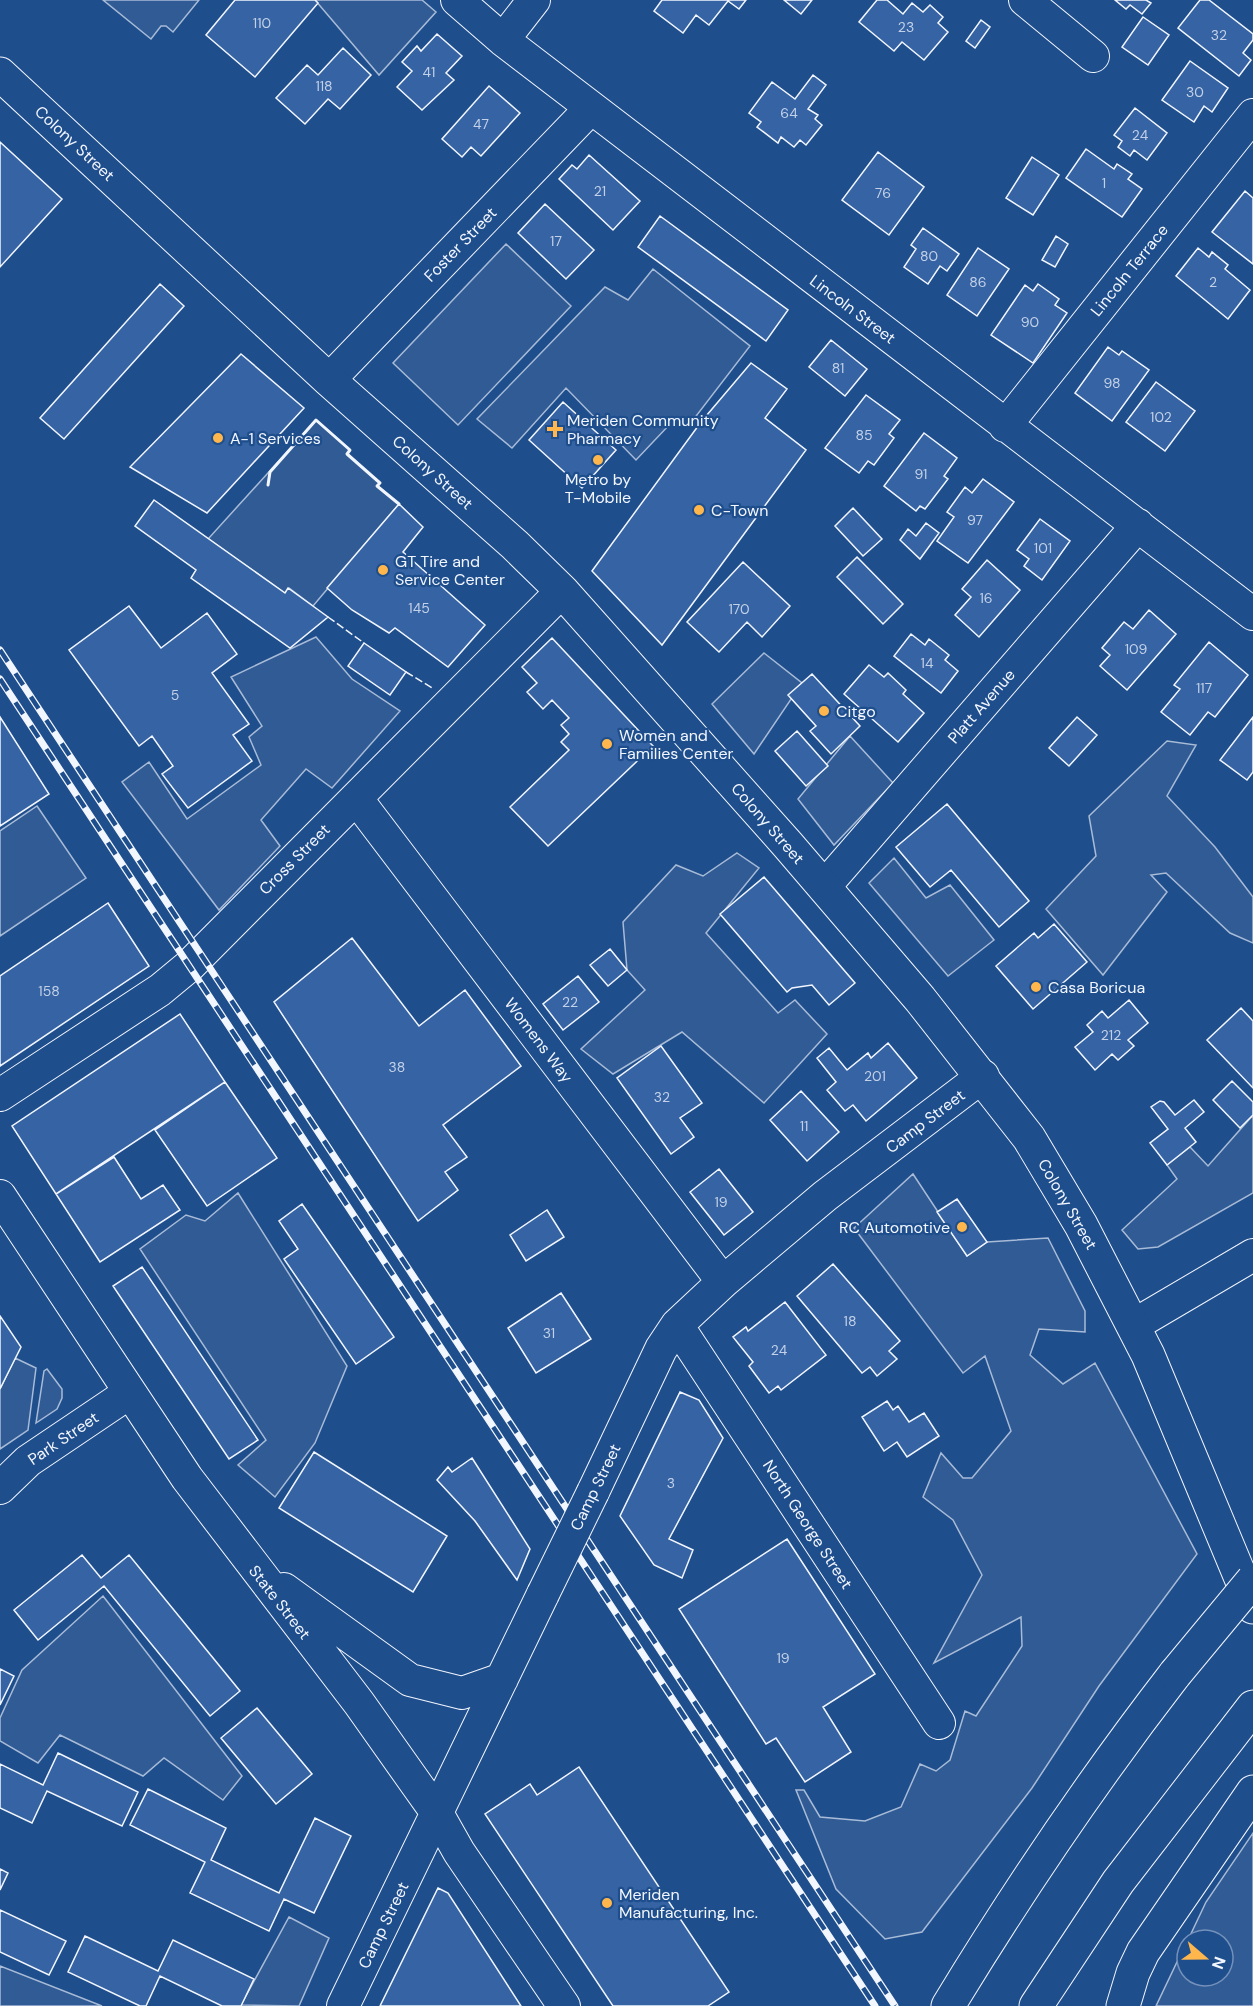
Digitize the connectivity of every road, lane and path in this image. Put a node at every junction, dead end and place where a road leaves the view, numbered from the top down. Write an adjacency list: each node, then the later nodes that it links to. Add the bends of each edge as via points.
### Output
1 (457, 0): 4 (street, Lincoln Street)
2 (534, 0): 4 (street)
3 (1025, 0): 5 (street)
4 (503, 40): 7 (street, Lincoln Street)
5 (1093, 56)
6 (0, 74): 9 (main road, Colony Street)
7 (591, 108): 9 (street, Foster Street); 10 (street, Lincoln Street)
8 (1253, 115): 10 (street, Lincoln Terrace)
9 (329, 381): 12 (main road, Colony Street)
10 (1005, 426): 11 (street, Lincoln Street)
11 (1138, 525): 13 (street, Lincoln Street); 15 (street, Platt Avenue)
12 (562, 591): 14 (street, Cross Street); 15 (main road, Colony Street)
13 (1253, 614)
14 (356, 798): 17 (street, Cross Street, via 189,966 160,990); 20 (street, Womens Way)
15 (824, 887): 16 (main road, Colony Street)
16 (983, 1076): 20 (street, Camp Street, via 825,1196); 22 (main road, Colony Street, via 1045,1164)
17 (0, 1095)
18 (0, 1196): 23 (street, State Street)
19 (1253, 1255): 22 (street)
20 (723, 1282): 21 (street, Camp Street)
21 (677, 1325): 28 (street, Camp Street, bridge, via 661,1349); 30 (street, North George Street)
22 (1134, 1325): 27 (main road, Colony Street)
23 (129, 1393): 24 (street, Park Street, via 28,1461); 25 (street, State Street)
24 (0, 1488)
25 (252, 1566): 28 (street, via 410,1680 462,1693); 32 (street, State Street, via 359,1703)
26 (1253, 1580): 35 (main road, bridge, via 1175,1674 1082,1799)
27 (1253, 1607)
28 (502, 1679): 32 (street, Camp Street)
29 (1253, 1707): 36 (main road, via 1118,1882)
30 (939, 1723)
31 (1245, 1804): 37 (main road, via 1143,1952)
32 (437, 1813): 33 (street, Camp Street); 34 (street, State Street, via 459,1852)
33 (343, 2006)
34 (564, 2006)
35 (948, 2006)
36 (1036, 2006)
37 (1123, 2006)

